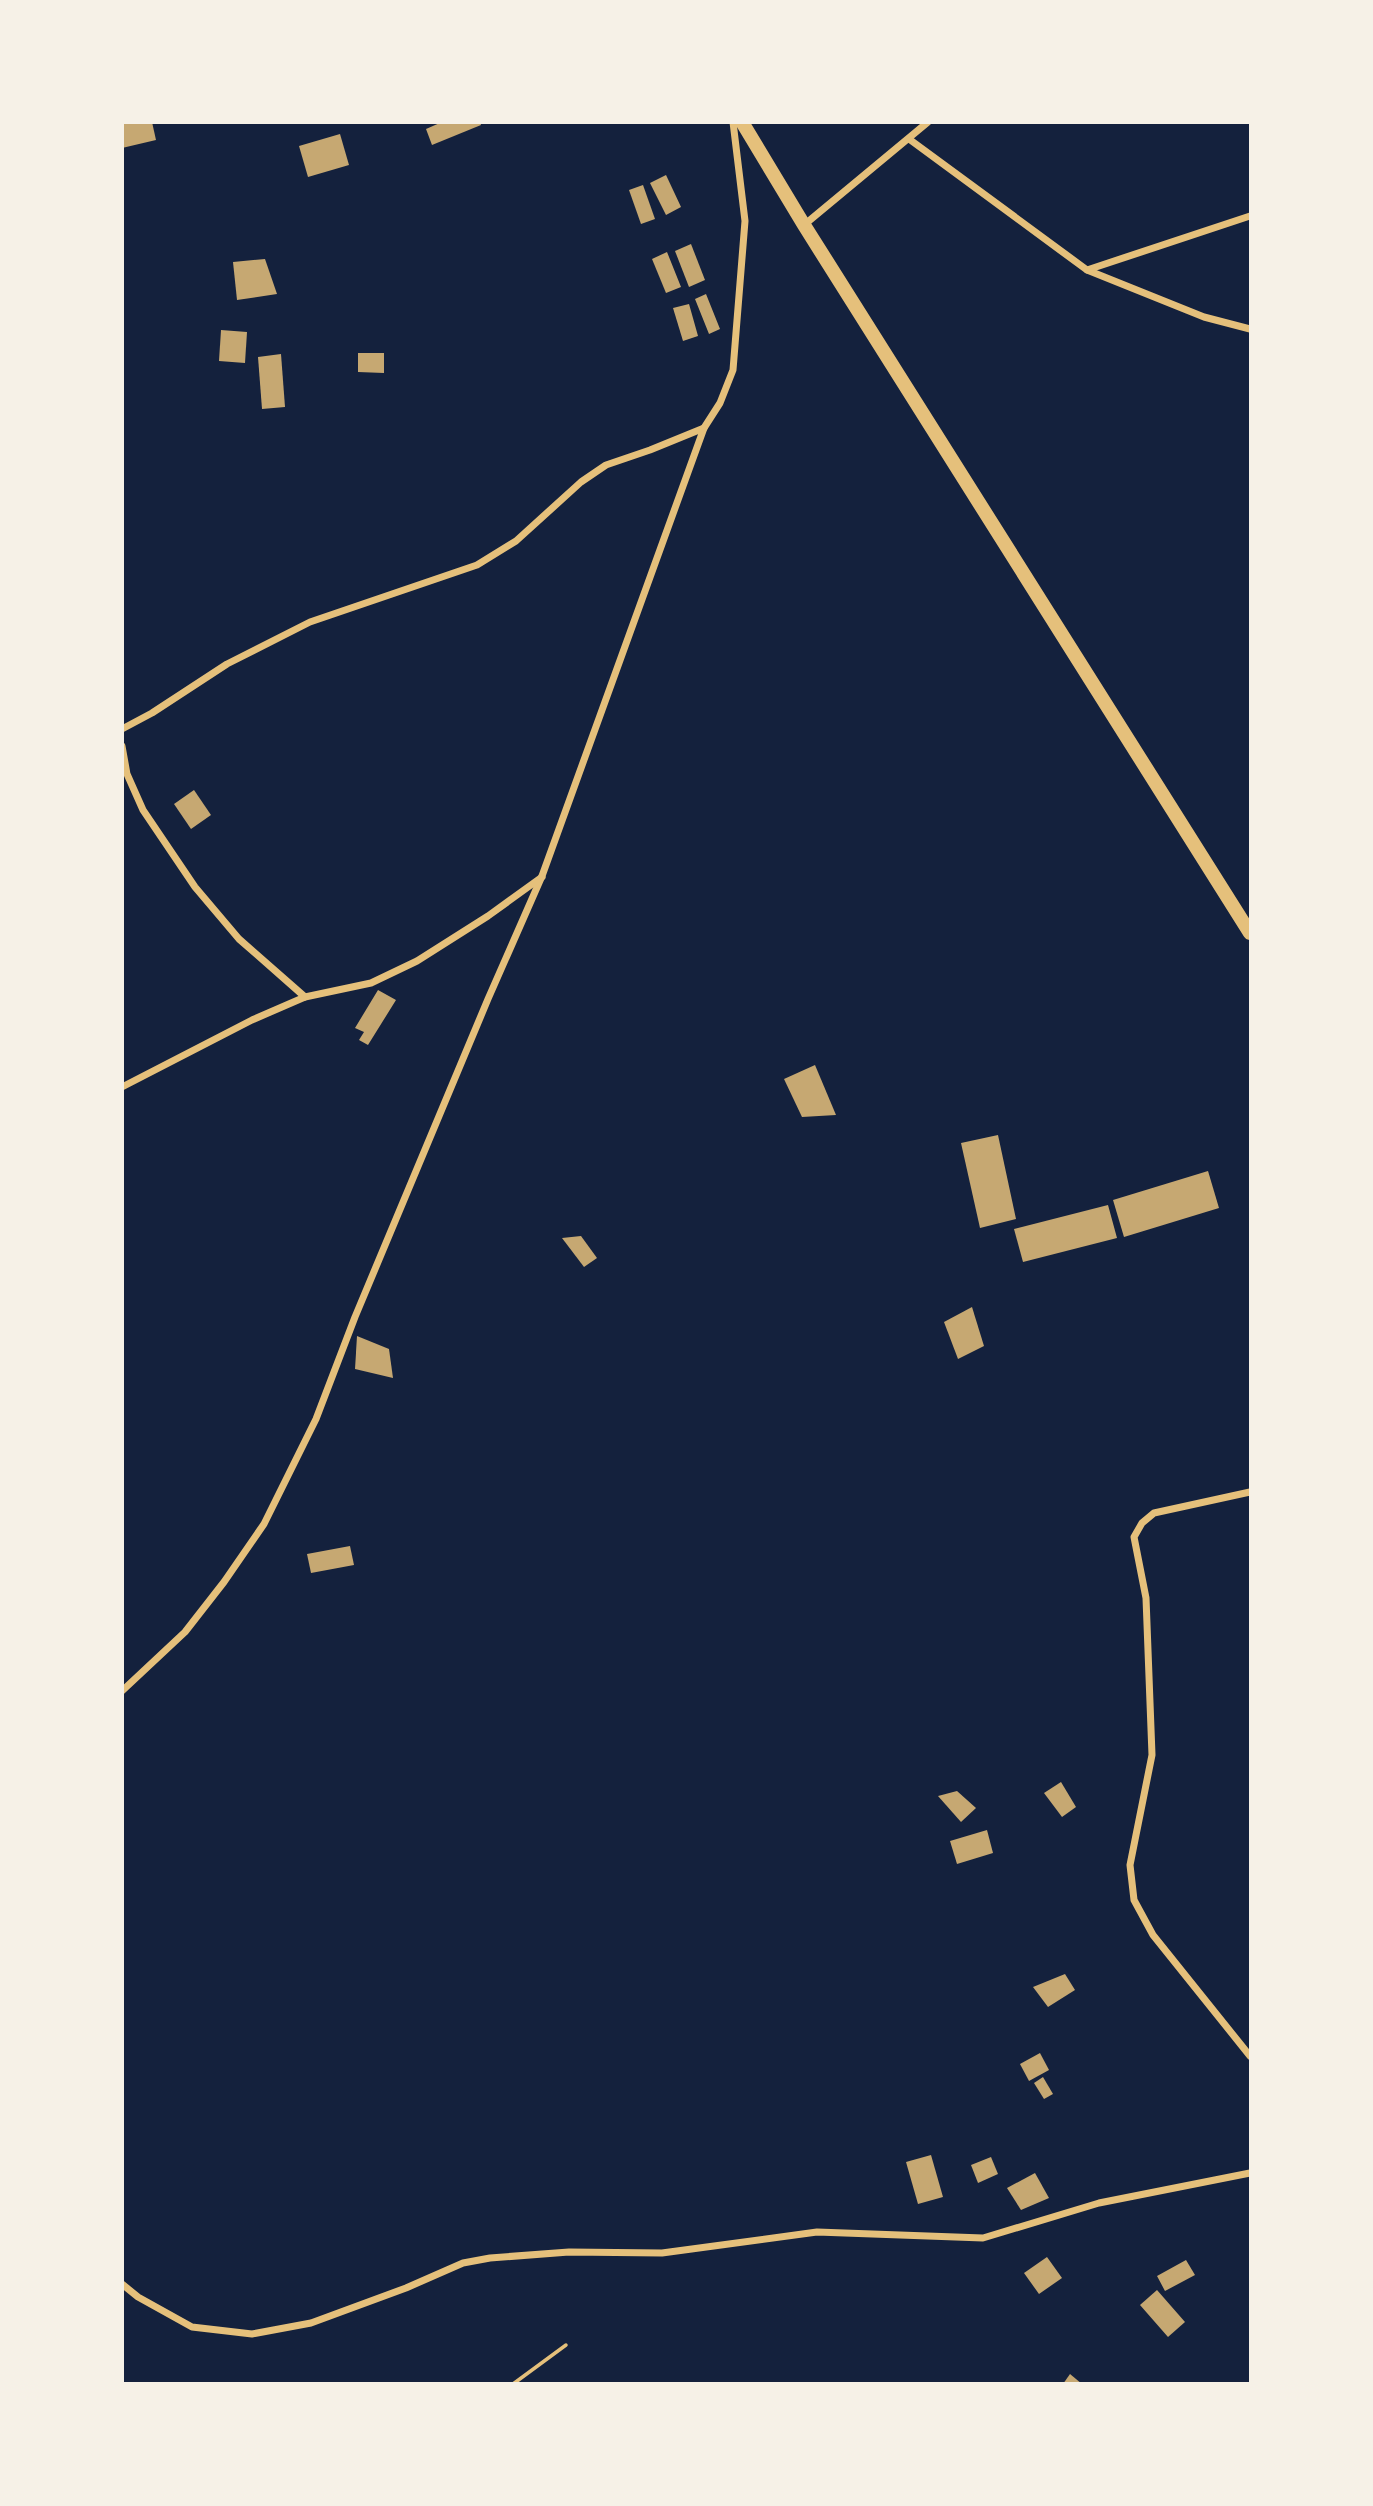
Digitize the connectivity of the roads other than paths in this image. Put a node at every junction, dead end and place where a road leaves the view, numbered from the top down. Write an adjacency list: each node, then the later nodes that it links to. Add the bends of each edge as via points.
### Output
1 (733, 122): 9 (street, via 745,221 733,370)
2 (742, 122): 6 (highway)
3 (928, 122): 4 (street)
4 (909, 139): 6 (street); 7 (street)
5 (1251, 216): 7 (street)
6 (804, 225): 13 (highway)
7 (1087, 270): 8 (street, via 1204,317)
8 (1251, 328)
9 (704, 428): 10 (street, via 606,465 580,482 516,541 477,565 310,622 227,664); 12 (street)
10 (122, 729)
11 (122, 746): 14 (street, via 127,774 143,810 195,887 239,939)
12 (542, 876): 14 (street, via 417,961 371,983); 17 (street, via 316,1419 264,1524 185,1632)
13 (1251, 933)
14 (305, 997): 15 (street)
15 (122, 1087)
16 (1251, 1493): 18 (street, via 1154,1513 1134,1537 1146,1598 1152,1755 1130,1865 1133,1900 1153,1935)
17 (122, 1690)
18 (1251, 2056)
19 (1251, 2173): 20 (street, via 1099,2203 982,2238 817,2232 662,2253 569,2252 490,2258 463,2263 310,2323 252,2334 192,2327)
20 (122, 2284)

